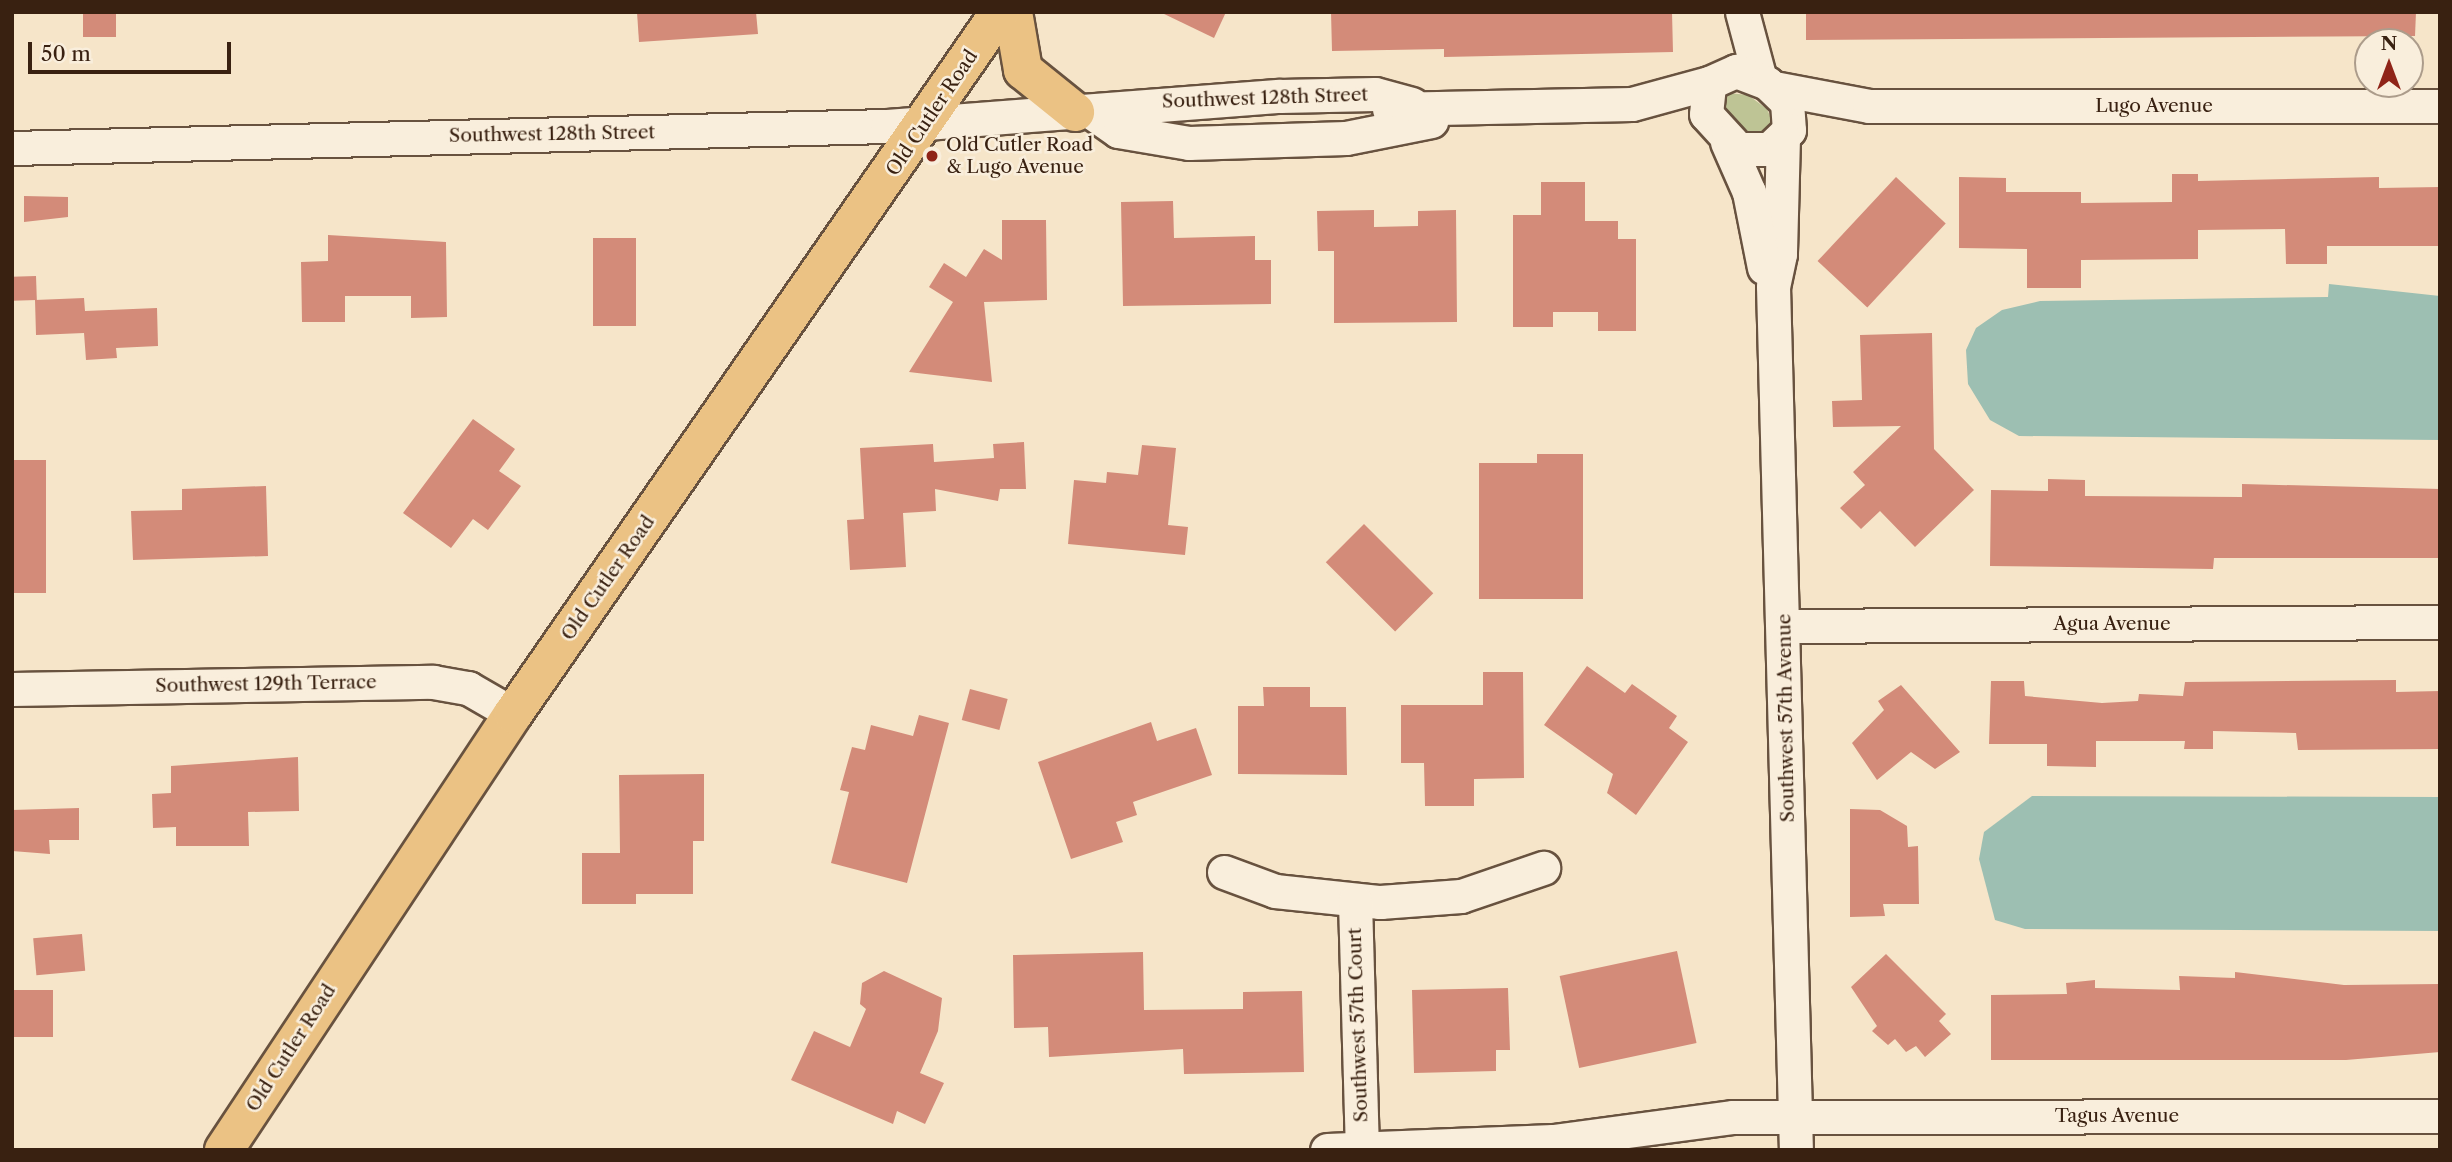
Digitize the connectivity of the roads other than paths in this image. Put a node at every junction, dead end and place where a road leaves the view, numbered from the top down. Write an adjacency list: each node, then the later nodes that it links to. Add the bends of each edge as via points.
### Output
1 (1000, 12): 12 (main road, Old Cutler Road)
2 (1013, 12): 11 (main road, via 1023,70)
3 (1736, 12): 5 (street)
4 (1742, 12): 6 (street)
5 (1714, 79): 6 (street, via 1736,71); 8 (street, Southwest 128th Street); 14 (street, via 1704,105)
6 (1767, 83): 9 (street); 13 (street, via 1790,111)
7 (1456, 104): 8 (street, Southwest 128th Street); 11 (street, Southwest 128th Street, via 1412,104 1375,94 1294,95 1155,101); 11 (street, Southwest 128th Street, via 1429,122 1360,136 1189,143 1118,131)
8 (1632, 104): 14 (street, Southwest 128th Street)
9 (1869, 106): 10 (street, Lugo Avenue); 13 (street)
10 (2440, 106)
11 (1095, 112): 12 (street, Southwest 128th Street)
12 (928, 122): 15 (street, Southwest 128th Street); 20 (main road, Old Cutler Road)
13 (1786, 134): 14 (street, via 1758,152); 16 (street, Southwest 57th Avenue, via 1780,254)
14 (1721, 136): 16 (street, Southwest 57th Avenue, via 1749,192 1759,257)
15 (12, 148)
16 (1773, 286): 18 (street, Southwest 57th Avenue)
17 (2440, 622): 18 (street, Agua Avenue)
18 (1784, 626): 25 (street, Southwest 57th Avenue)
19 (12, 689): 20 (street, Southwest 129th Terrace, via 433,682 468,688)
20 (513, 713): 27 (main road, Old Cutler Road)
21 (1543, 867): 23 (street, via 1461,896)
22 (1224, 872): 23 (street, via 1275,891)
23 (1355, 901): 26 (street, Southwest 57th Court)
24 (2440, 1115): 25 (street, Tagus Avenue)
25 (1795, 1117): 26 (street, Tagus Avenue, via 1670,1122 1553,1141); 29 (street, Southwest 57th Avenue)
26 (1362, 1149): 28 (street, Tagus Avenue)
27 (224, 1150)
28 (1327, 1150)
29 (1796, 1150)

